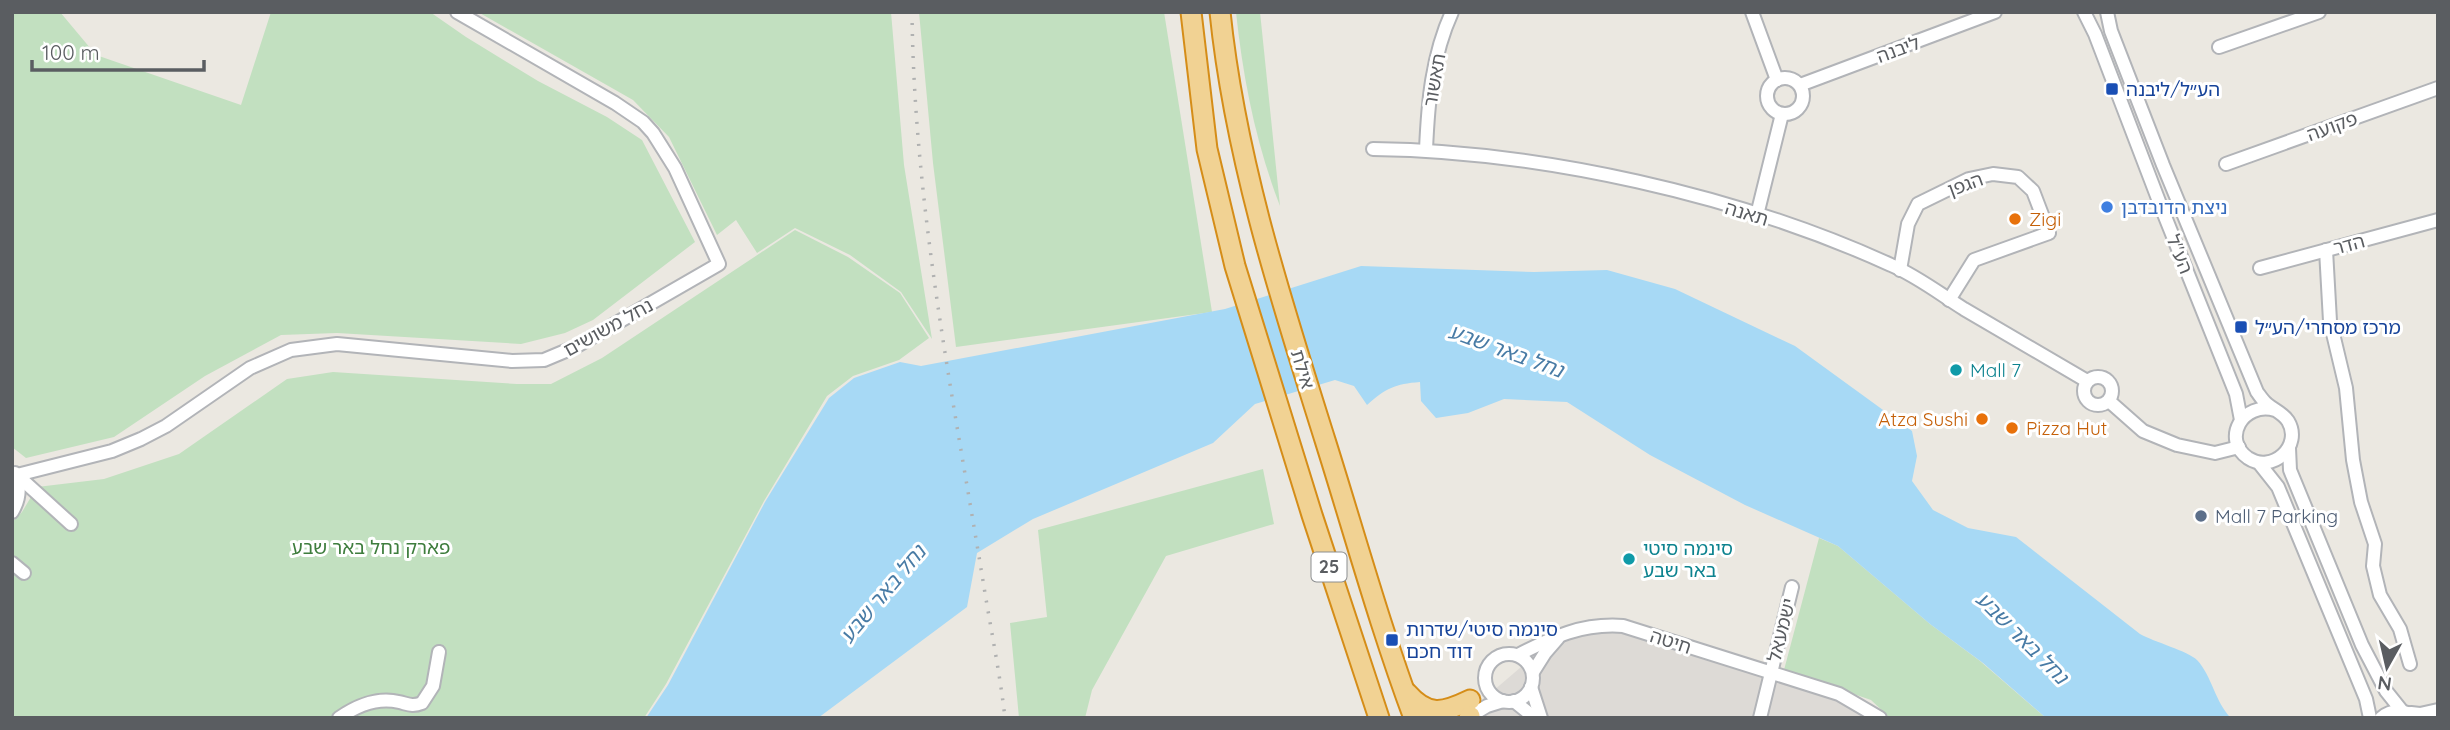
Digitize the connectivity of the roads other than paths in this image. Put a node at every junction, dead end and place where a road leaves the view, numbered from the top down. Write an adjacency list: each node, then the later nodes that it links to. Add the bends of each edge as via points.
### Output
1 (457, 12): 31 (street, נחל משושים, via 643,122 675,168 719,264 575,347 544,360 512,361 362,345 291,350 250,368 141,439 112,451)
2 (1191, 12): 51 (highway, אילת / 25, via 1207,149 1235,266)
3 (1220, 12): 45 (highway, אילת / 25, via 1236,113 1270,257)
4 (1452, 12): 16 (street, תאשור, via 1434,67)
5 (1752, 12): 11 (street)
6 (1996, 12): 12 (street, ליבנה)
7 (2084, 12): 27 (street, הע"ל, via 2236,394)
8 (2107, 12): 26 (street, הע"ל, via 2163,165 2257,392)
9 (2319, 12): 10 (street)
10 (2219, 47)
11 (1777, 80): 12 (street, via 1790,79); 14 (street, via 1768,88 1767,99 1772,109)
12 (1800, 85): 14 (street, via 1801,104 1794,112)
13 (2438, 88): 17 (street, פקועה)
14 (1783, 114): 18 (street)
15 (1373, 149): 16 (street, תאנה)
16 (1426, 150): 18 (street, תאנה, via 1592,173)
17 (2227, 164)
18 (1757, 215): 22 (street, תאנה)
19 (2438, 220): 20 (street, הדר)
20 (2326, 250): 21 (street, הדר); 40 (street, via 2330,321 2346,388 2361,502 2375,544 2373,566 2380,595 2400,629)
21 (2260, 268)
22 (1900, 270): 23 (street, תאנה); 23 (street, הגפן, via 1908,224 1918,204 1969,179 1993,174 2018,177 2033,191 2049,233 1974,260)
23 (1950, 300): 24 (street, תאנה)
24 (2087, 381): 25 (street, via 2095,377 2107,380 2112,388); 25 (street, via 2086,400 2097,406)
25 (2109, 401): 28 (street, via 2143,431 2176,445 2215,453)
26 (2275, 410): 27 (street, via 2253,410); 29 (street, via 2292,430)
27 (2241, 420): 28 (street)
28 (2239, 447): 30 (street)
29 (2290, 448): 30 (street, via 2277,460); 49 (street, via 2290,470 2362,645 2386,691)
30 (2259, 463): 58 (street, via 2278,487)
31 (14, 471): 32 (street, via 19,499); 33 (street)
32 (12, 512)
33 (71, 524)
34 (12, 563): 35 (street)
35 (24, 573)
36 (1792, 587): 42 (street, ישמעאל)
37 (1570, 630): 39 (street, חיטה); 41 (street, via 1553,642); 42 (street, חיטה, via 1623,626)
38 (439, 652): 50 (street, via 433,686 422,703 378,701)
39 (1517, 655): 41 (street); 43 (street, חיטה, via 1493,659)
40 (2410, 664)
41 (1533, 672): 44 (street)
42 (1771, 673): 56 (street, ישמעאל); 57 (street, ישמעאל, via 1839,694)
43 (1485, 681): 46 (street, via 1493,696); 48 (street, חיטה)
44 (1531, 687): 46 (street, חיטה, via 1525,696); 55 (street)
45 (1404, 689): 48 (highway, via 1427,710); 52 (highway, אילת / 25)
46 (1508, 701): 48 (street, חיטה); 54 (street)
47 (2438, 710): 49 (street)
48 (1469, 713): 53 (street, חיטה)
49 (2410, 714): 59 (street, via 2393,711)
50 (339, 718)
51 (1379, 718)
52 (1414, 718)
53 (1446, 718)
54 (1535, 718)
55 (1541, 718)
56 (1760, 718)
57 (1880, 718)
58 (2370, 718)
59 (2381, 718)

